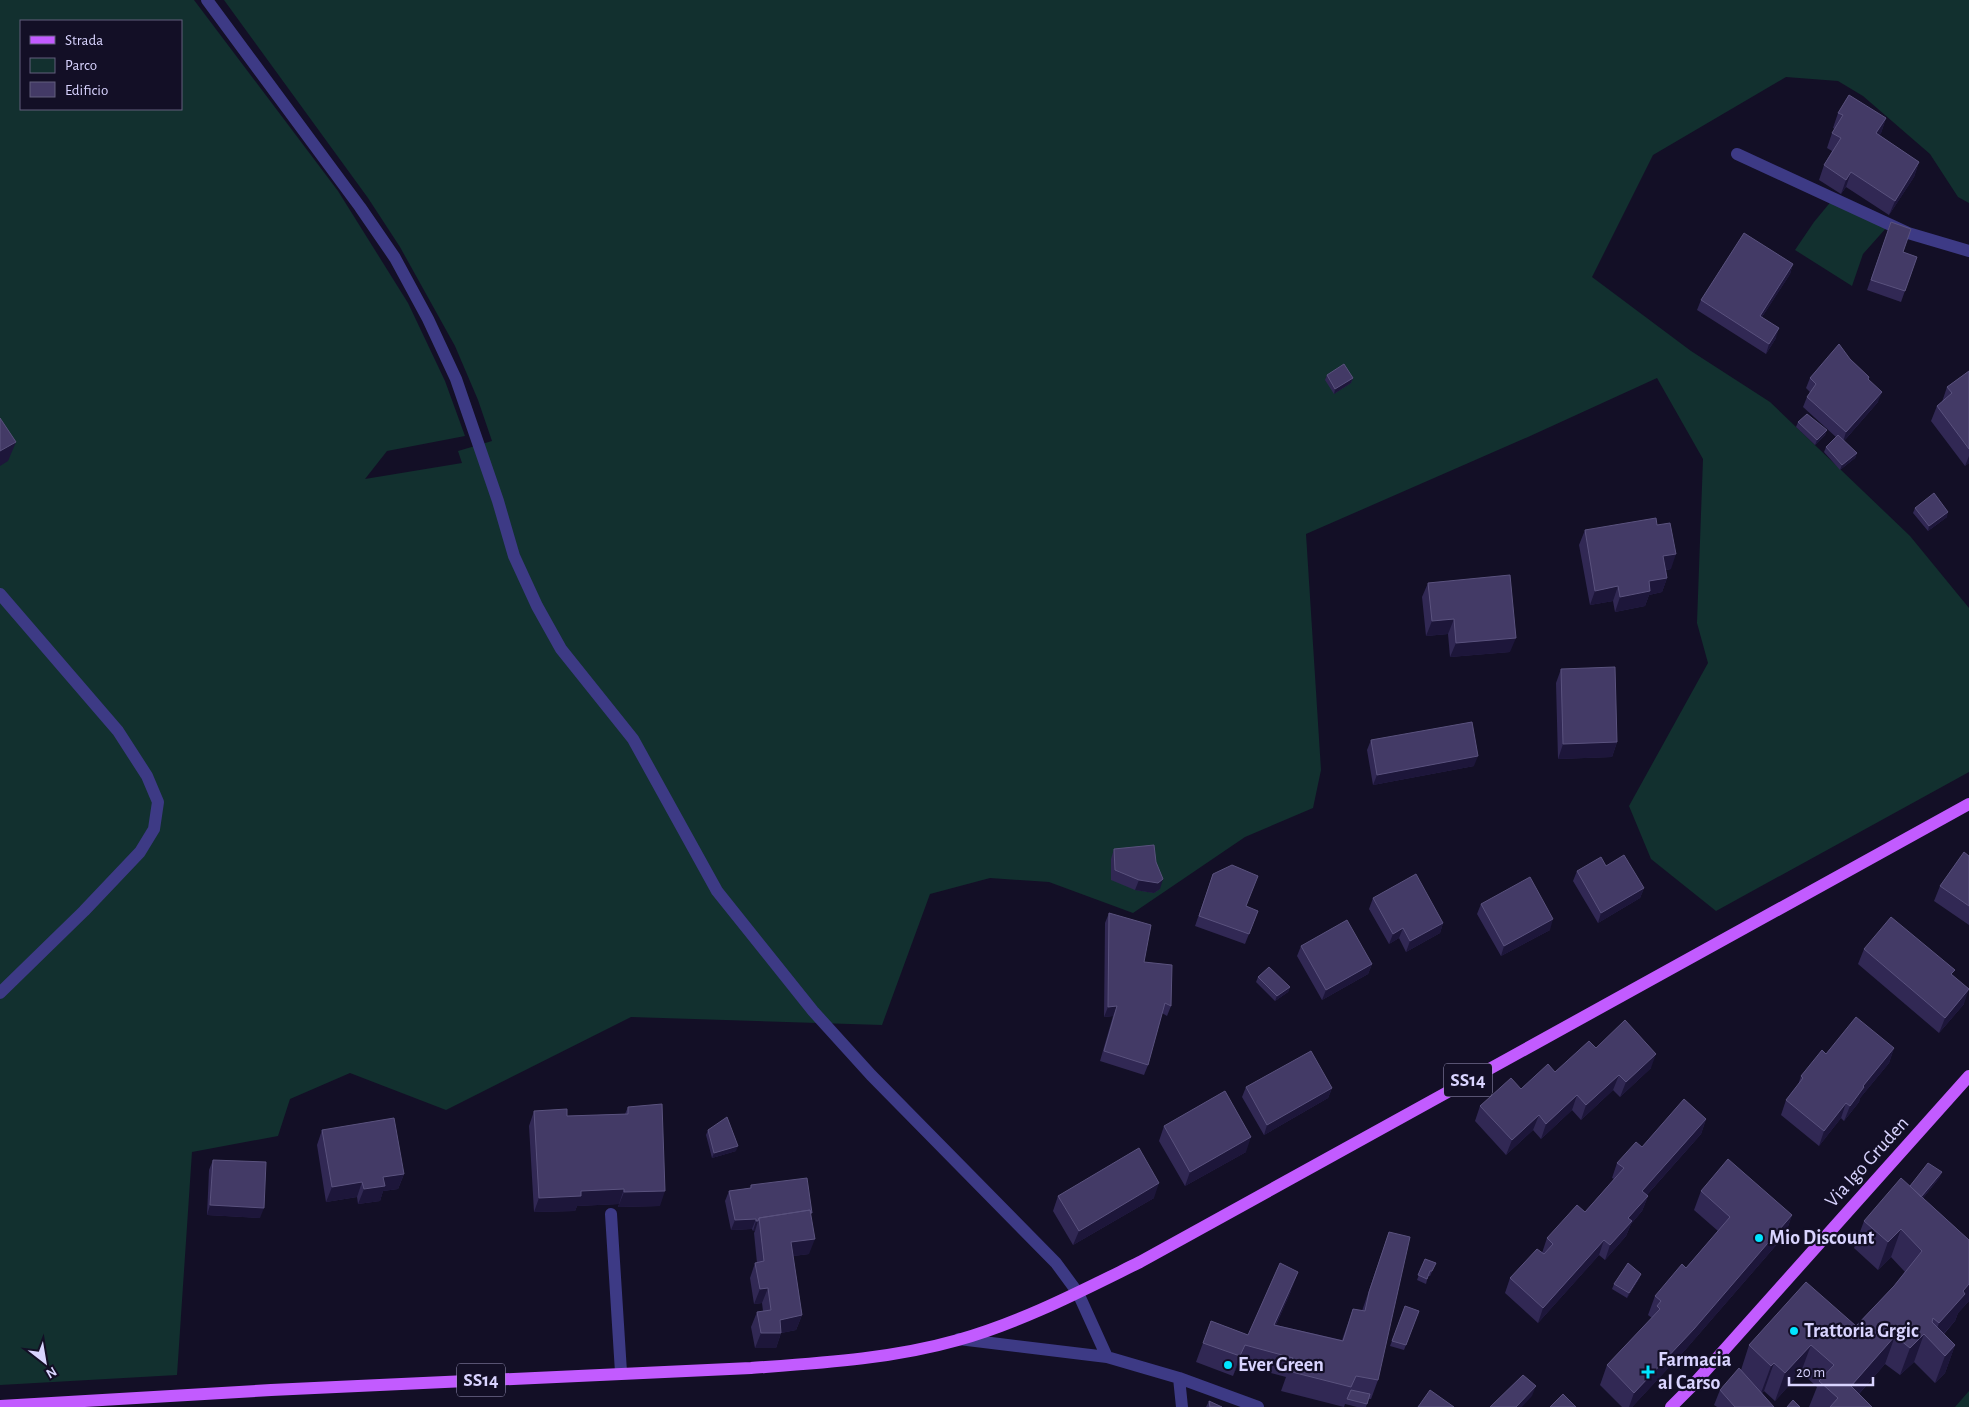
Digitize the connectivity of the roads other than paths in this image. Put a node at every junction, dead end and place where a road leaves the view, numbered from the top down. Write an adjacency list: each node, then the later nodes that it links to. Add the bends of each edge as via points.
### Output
1 (207, 0): 9 (street, via 395,258 456,379 514,556 538,606 561,649 633,739 717,890 814,1011 871,1075 1056,1263)
2 (1737, 154): 3 (street, via 1908,233)
3 (1969, 251)
4 (0, 594): 6 (street, via 118,731 147,776 158,802 154,829 140,852)
5 (1969, 804): 9 (main road, SS14, via 1140,1262)
6 (0, 994)
7 (1969, 1076): 17 (main road, Via Igo Gruden)
8 (611, 1214): 12 (street)
9 (1078, 1293): 10 (main road, SS14); 11 (street)
10 (959, 1340): 11 (street); 12 (main road, SS14, via 903,1353 815,1363)
11 (1107, 1357): 13 (street)
12 (621, 1372): 14 (main road, SS14)
13 (1179, 1378): 15 (street); 16 (street)
14 (0, 1406)
15 (1182, 1407)
16 (1258, 1407)
17 (1671, 1407)

